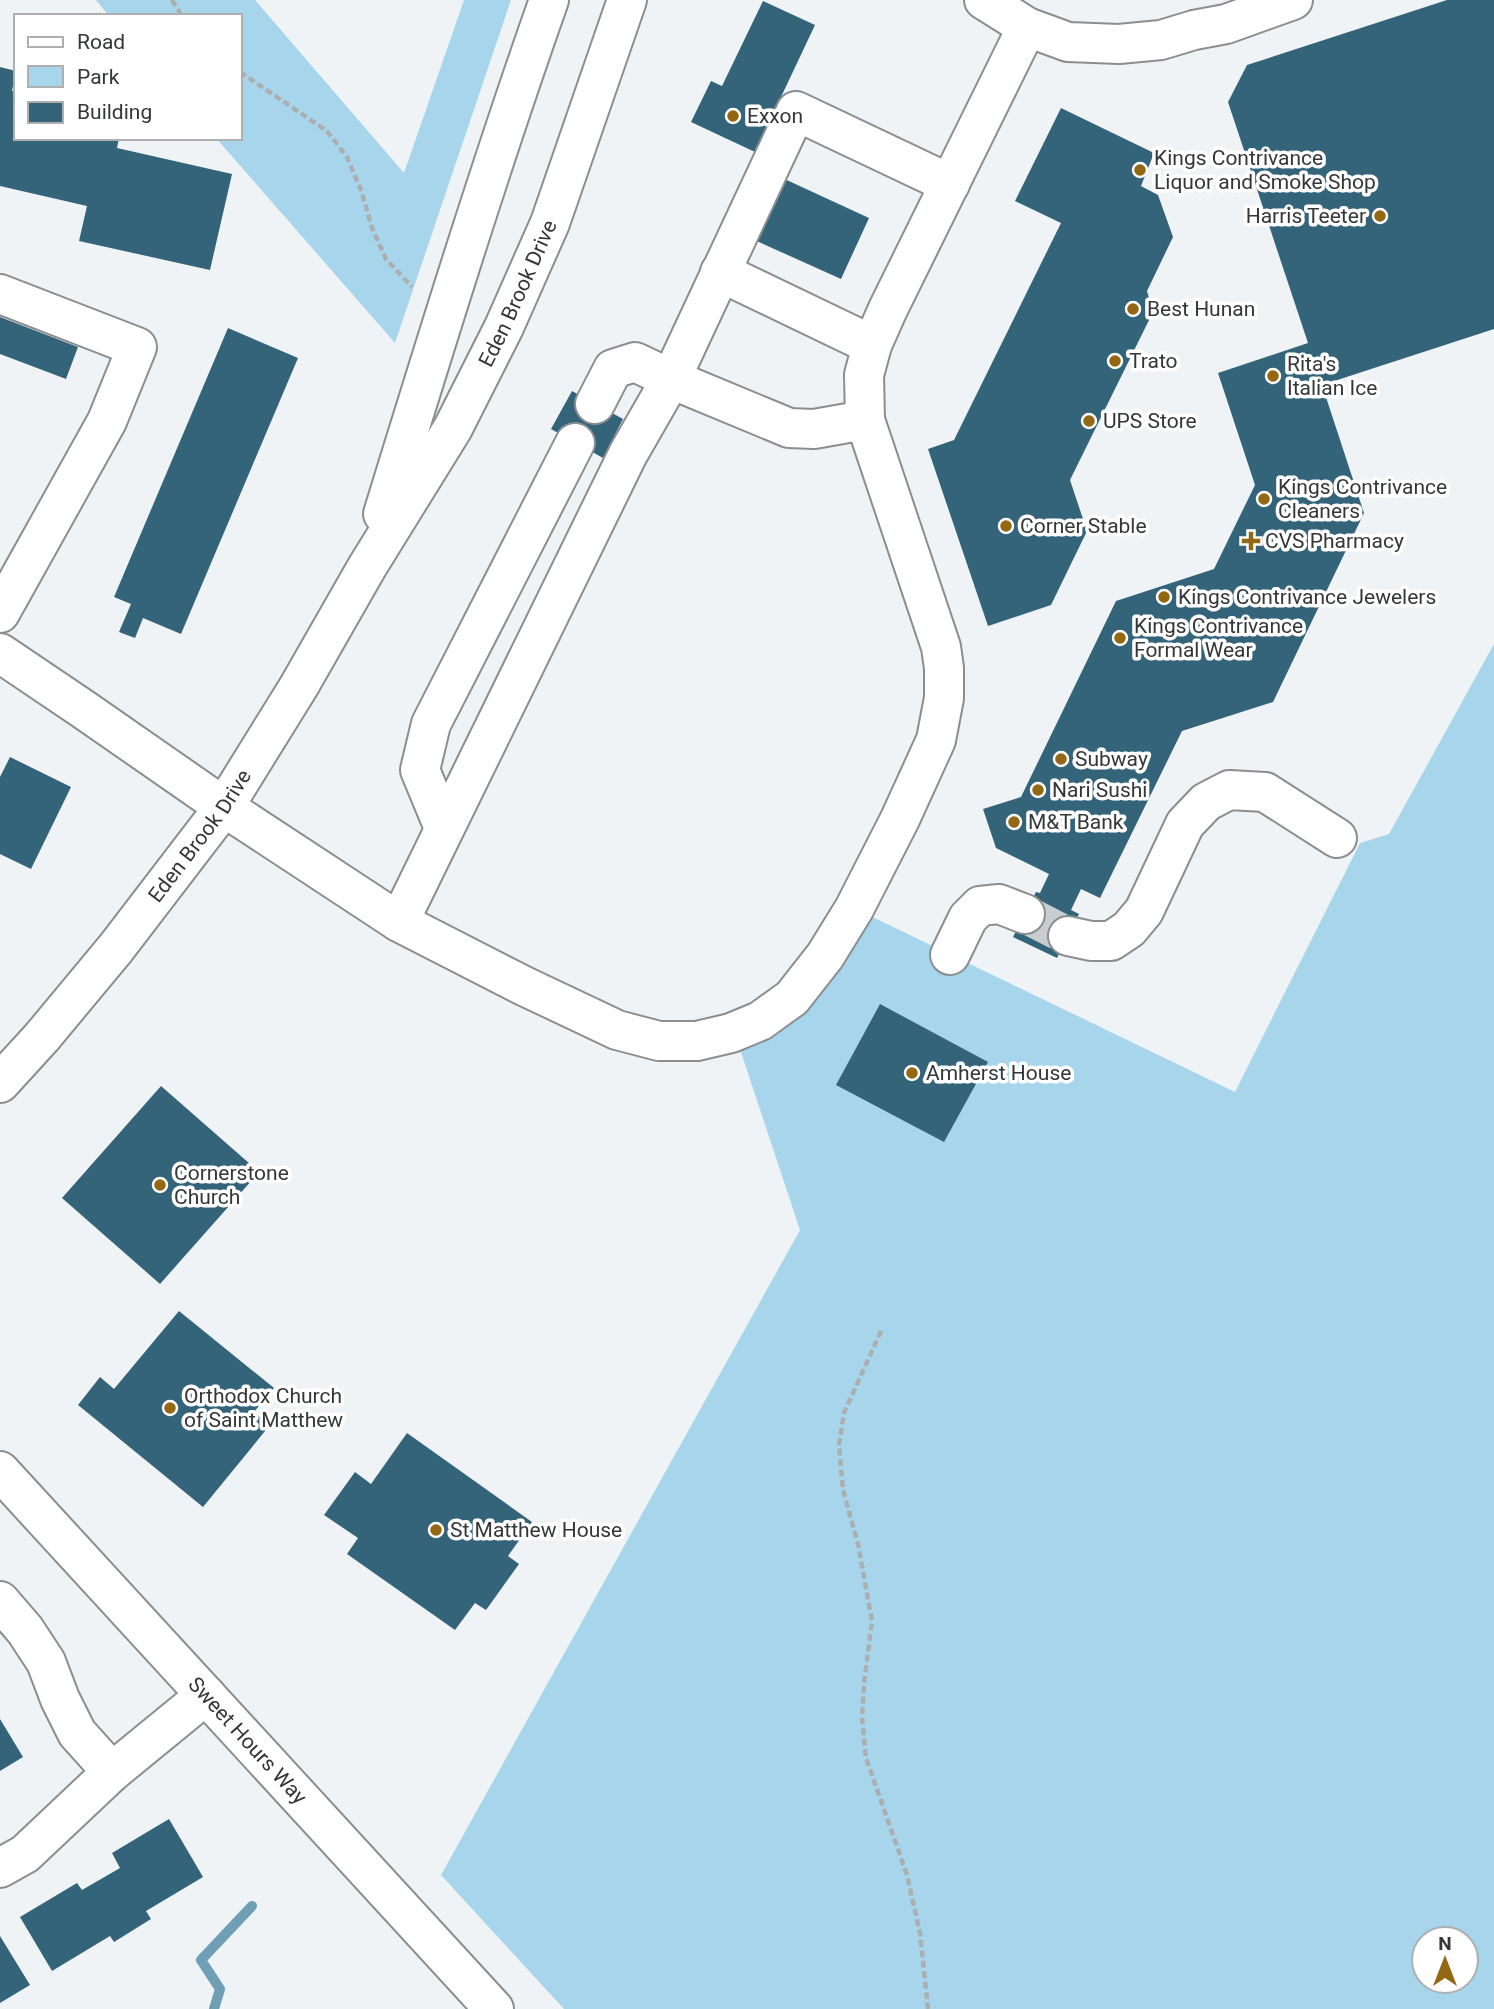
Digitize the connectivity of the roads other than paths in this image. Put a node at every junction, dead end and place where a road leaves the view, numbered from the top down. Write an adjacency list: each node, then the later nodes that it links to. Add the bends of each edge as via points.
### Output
1 (550, 0): 14 (street, Eden Brook Drive)
2 (627, 0): 14 (street, Eden Brook Drive, via 550,223 504,327 453,428)
3 (984, 0): 5 (street)
4 (1293, 0): 5 (street, via 1226,24 1161,40 1074,43)
5 (1027, 27): 6 (street)
6 (950, 184): 7 (street, via 796,111); 9 (street)
7 (720, 272): 9 (street); 10 (street)
8 (0, 295): 15 (street, via 136,347 107,421)
9 (872, 345): 12 (street, via 864,375)
10 (671, 379): 11 (street, via 635,362 613,369); 12 (street, via 789,428 814,429); 18 (street, via 628,454)
11 (594, 404)
12 (865, 420): 21 (street, via 941,647 944,698 936,740 887,844 854,909 792,998 760,1021 731,1033 697,1041 659,1041 617,1030)
13 (575, 443): 18 (street, via 431,724 420,770)
14 (368, 566): 17 (street, Eden Brook Drive)
15 (0, 613)
16 (0, 653): 17 (street)
17 (224, 807): 21 (street); 24 (street, Eden Brook Drive, via 116,948)
18 (444, 828): 21 (street)
19 (1337, 838): 22 (street, via 1265,792 1229,790 1206,802 1185,824 1144,911 1129,929 1111,941)
20 (1025, 914): 23 (street, via 999,904 980,906 968,918)
21 (399, 922)
22 (1068, 936)
23 (950, 955)
24 (0, 1083)
25 (0, 1471): 27 (street, Sweet Hours Way)
26 (0, 1601): 28 (street, via 46,1662 77,1733)
27 (205, 1695): 28 (street); 30 (street, Sweet Hours Way)
28 (111, 1772): 29 (street, via 25,1854)
29 (0, 1868)
30 (494, 2009)

